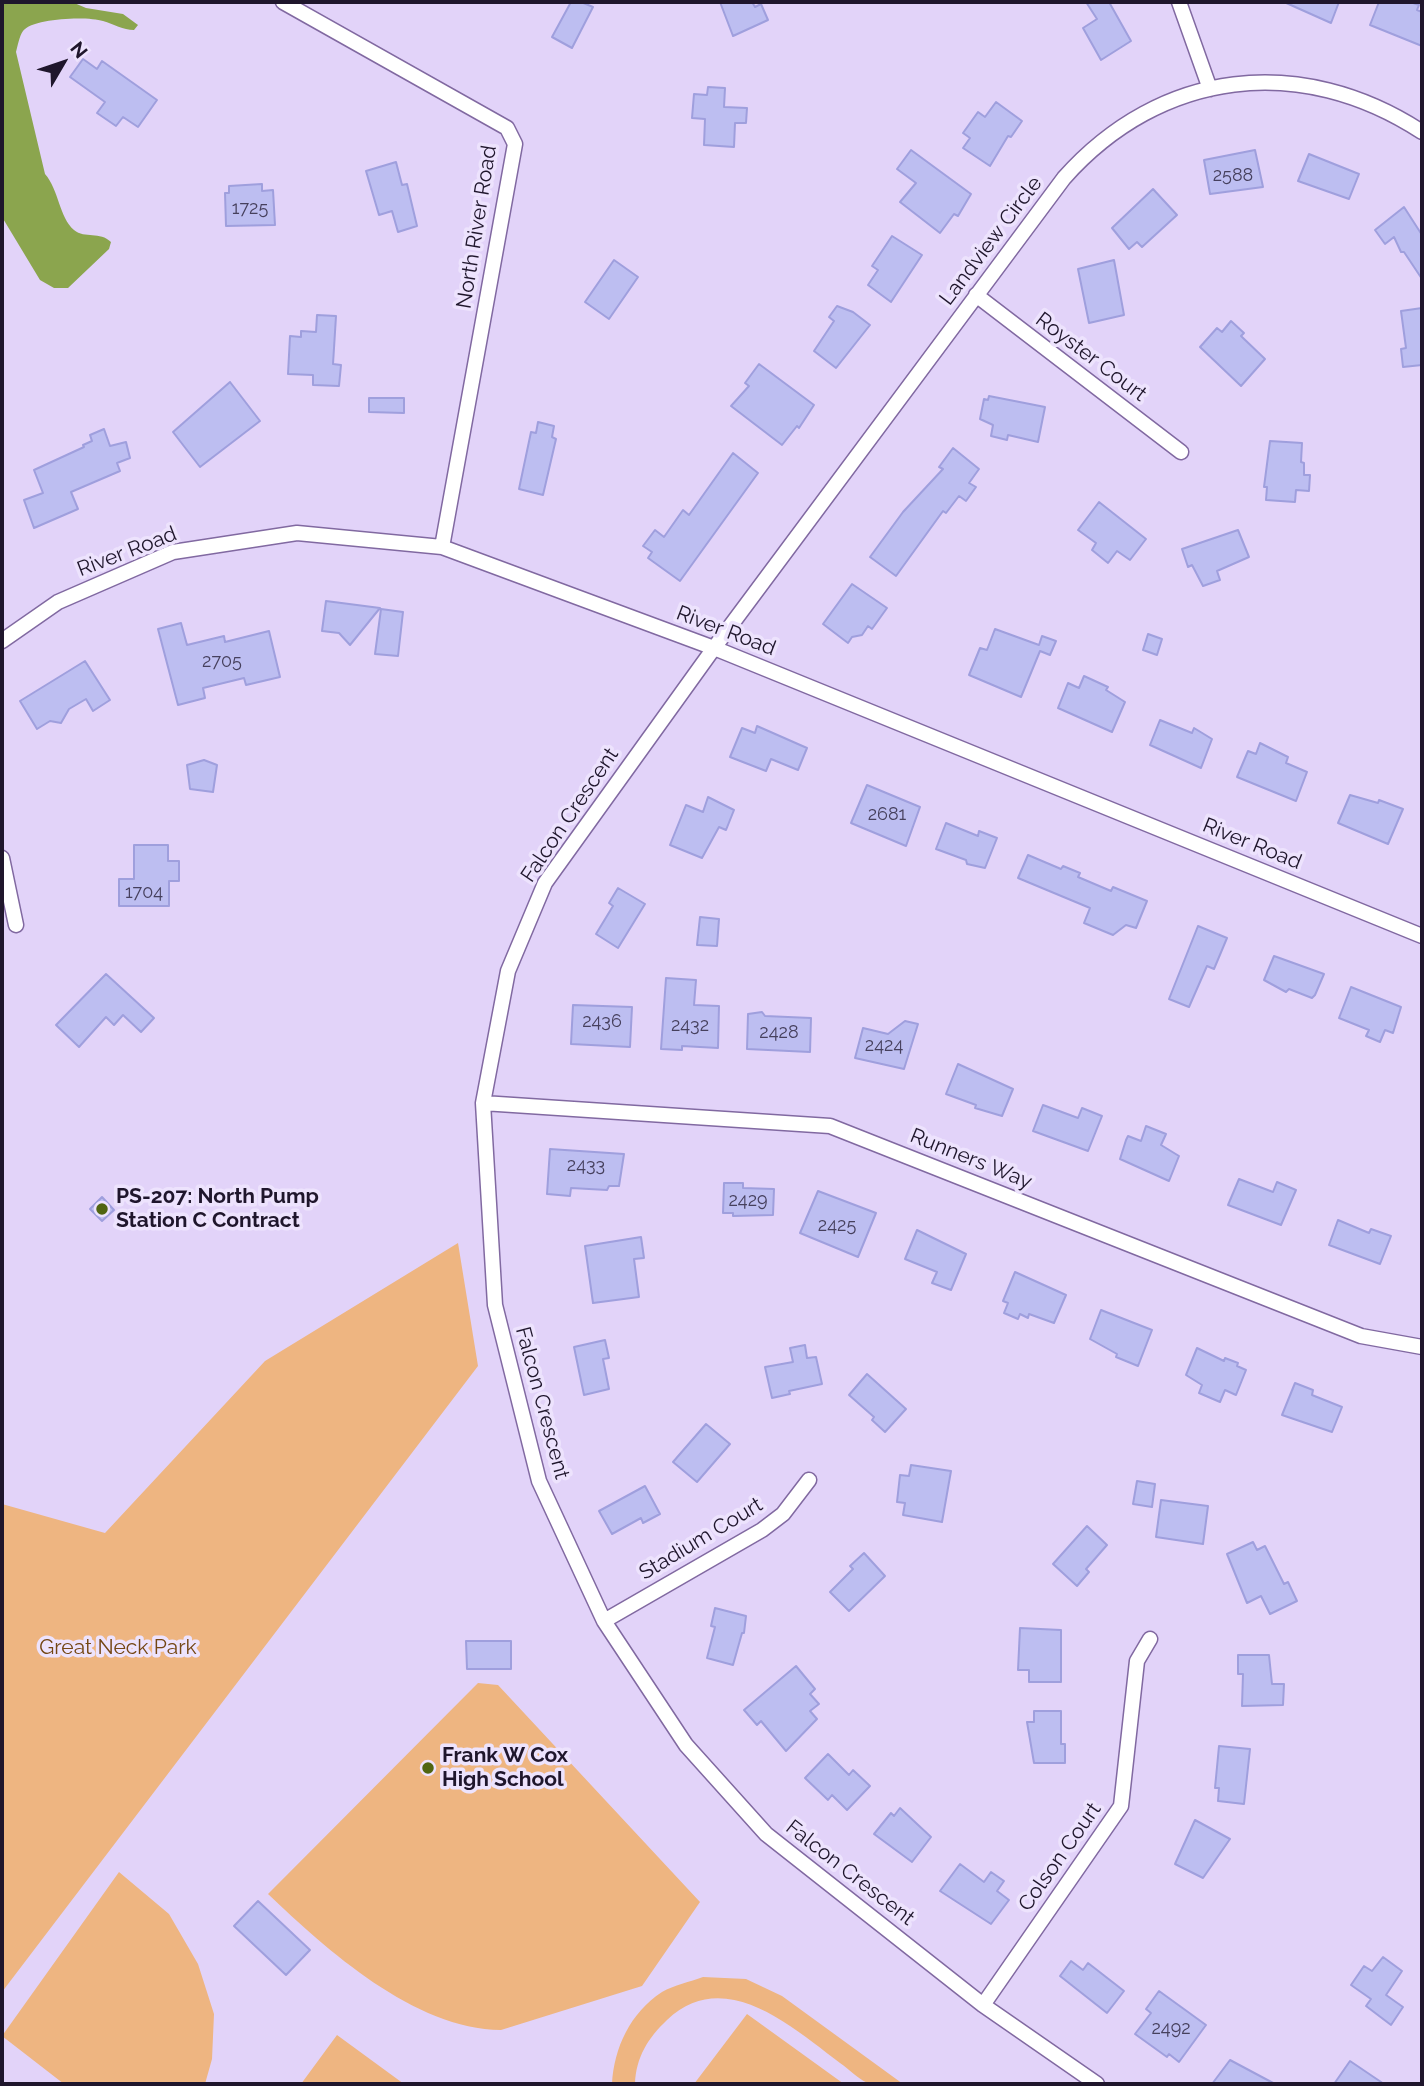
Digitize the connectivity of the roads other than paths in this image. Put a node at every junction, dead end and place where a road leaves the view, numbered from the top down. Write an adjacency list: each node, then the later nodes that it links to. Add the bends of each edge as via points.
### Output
1 (283, 2): 7 (street, North River Road, via 507,128 515,144)
2 (1179, 2): 3 (street)
3 (1210, 89): 4 (street, Landview Circle, via 1275,82 1315,88 1367,104); 5 (street, Landview Circle, via 1139,114 1086,153)
4 (1422, 132)
5 (976, 295): 6 (street, Royster Court); 9 (street, Landview Circle)
6 (1181, 452)
7 (442, 547): 8 (street, River Road, via 296,533 173,552 58,602); 9 (street, River Road)
8 (2, 640)
9 (714, 648): 12 (street, River Road); 13 (street, Falcon Crescent, via 545,883 508,971)
10 (2, 858): 11 (street)
11 (16, 925)
12 (1422, 936)
13 (483, 1103): 14 (street, Runners Way, via 830,1126 1361,1336); 16 (street, Falcon Crescent, via 495,1305 539,1481)
14 (1422, 1347)
15 (809, 1480): 16 (street, Stadium Court, via 783,1514 762,1530)
16 (604, 1621): 18 (street, Falcon Crescent, via 686,1745 766,1834)
17 (1150, 1639): 18 (street, Colson Court, via 1137,1661 1121,1807)
18 (983, 2005): 19 (street, Falcon Crescent)
19 (1097, 2084)

